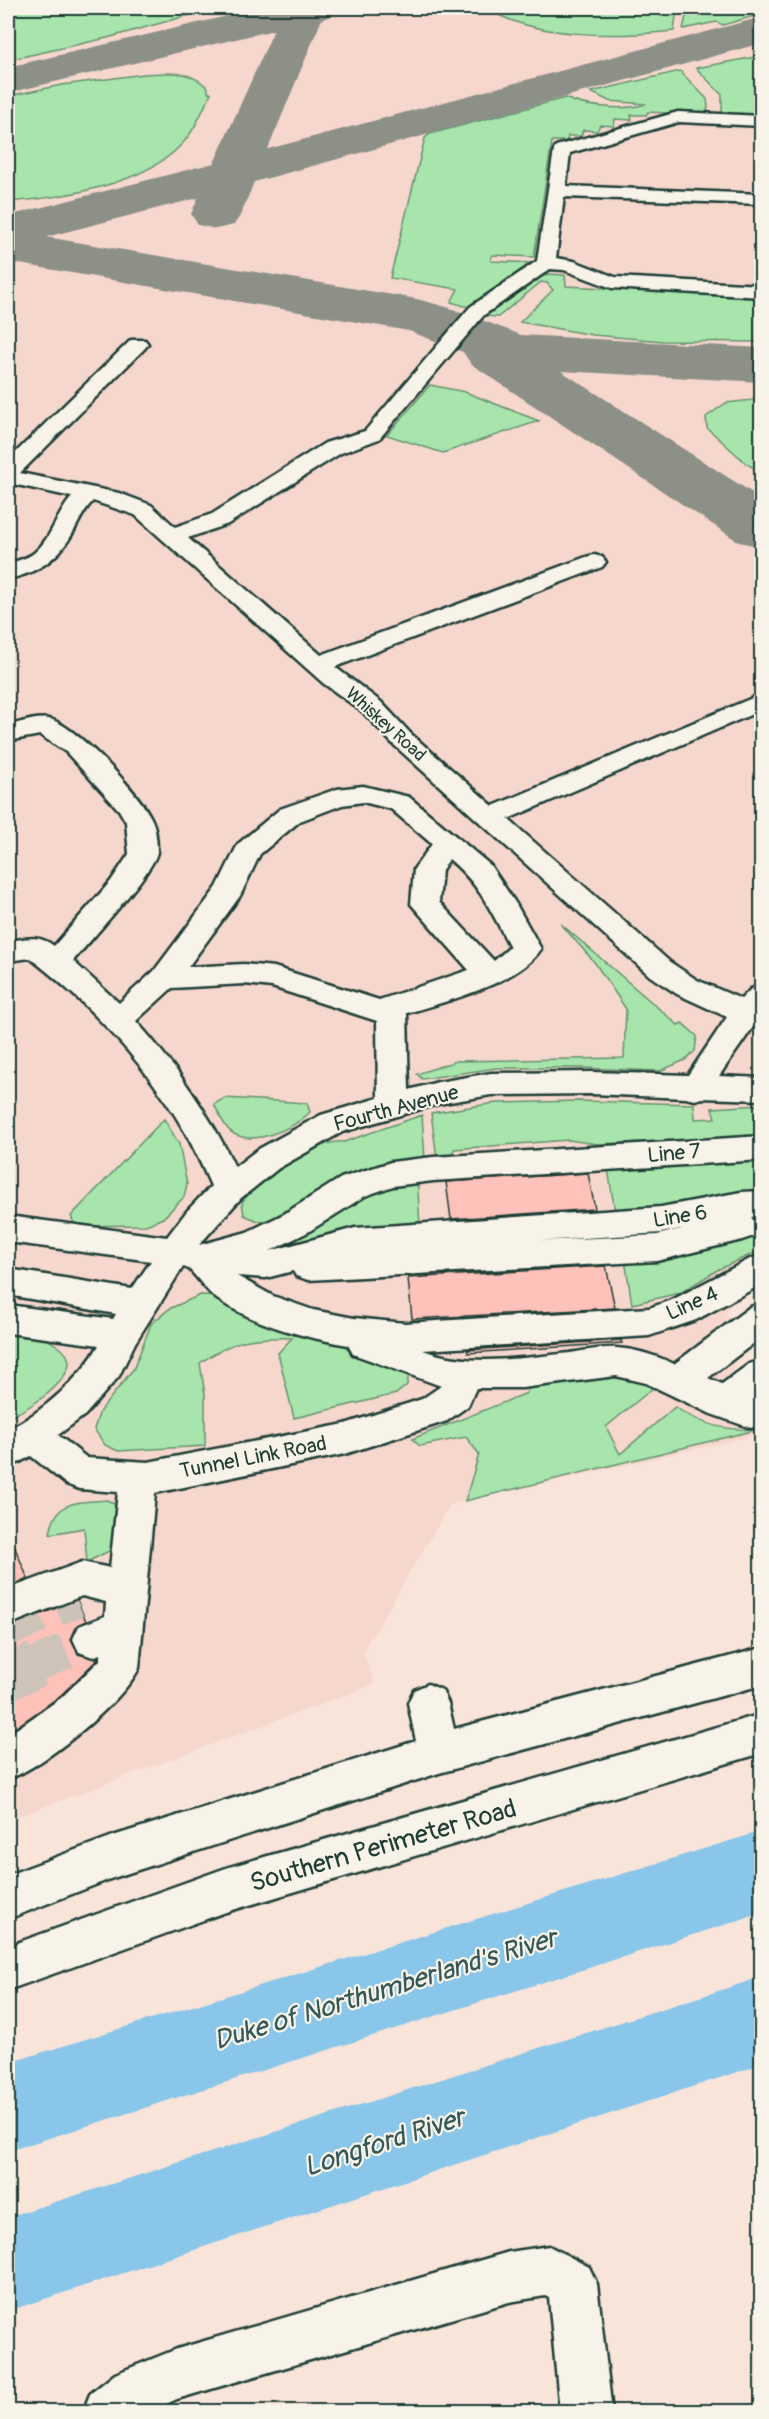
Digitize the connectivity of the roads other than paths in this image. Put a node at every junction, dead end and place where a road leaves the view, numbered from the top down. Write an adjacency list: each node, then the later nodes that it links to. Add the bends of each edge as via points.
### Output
1 (762, 121): 2 (street, via 678,117 562,150)
2 (557, 191): 3 (street); 4 (street)
3 (762, 199)
4 (546, 262): 5 (street, via 567,265 612,282); 12 (street, via 477,311 372,435 333,448 220,519)
5 (762, 291)
6 (138, 344): 7 (street)
7 (8, 472)
8 (8, 477): 9 (street, Whiskey Road)
9 (34, 483): 10 (street, Whiskey Road); 11 (street, via 27,490)
10 (88, 493): 12 (street, Whiskey Road, via 129,503); 14 (street, via 72,510 60,536 42,558)
11 (8, 496)
12 (173, 535): 15 (street, Whiskey Road)
13 (594, 562): 15 (street)
14 (8, 572)
15 (318, 665): 18 (street, Whiskey Road, via 372,707)
16 (762, 701): 18 (street)
17 (8, 733): 21 (street, via 44,726 75,746 140,822 143,854 121,887)
18 (490, 817): 25 (street, Whiskey Road, via 667,974 687,987)
19 (447, 843): 22 (street, via 428,869 425,904); 22 (street, via 480,871 526,949 501,970); 23 (street, via 400,803 363,794 337,797 290,815 248,850 230,890)
20 (8, 951): 21 (street, via 36,947)
21 (56, 962): 26 (street)
22 (489, 974): 24 (street)
23 (164, 978): 24 (street, via 244,974 274,977 378,1011); 26 (street)
24 (392, 1007): 29 (street)
25 (756, 1015): 27 (street)
26 (118, 1022): 31 (street, via 192,1116)
27 (695, 1089): 28 (street, Fourth Avenue); 29 (street, Fourth Avenue, via 592,1083 491,1084)
28 (762, 1089)
29 (394, 1105): 31 (street, Fourth Avenue, via 332,1123 268,1159)
30 (762, 1148): 36 (street, Line 7, via 391,1174 353,1187 257,1242)
31 (229, 1188): 36 (street, Fourth Avenue, via 199,1220)
32 (762, 1204): 35 (street, Line 6, via 661,1220)
33 (762, 1223): 35 (street, via 657,1248)
34 (8, 1229): 36 (street)
35 (600, 1238): 36 (street, via 324,1267 266,1265)
36 (188, 1255): 39 (street, Fourth Avenue); 42 (street, via 244,1298)
37 (762, 1268): 42 (street, Line 4, via 684,1310 649,1322 405,1337)
38 (8, 1282): 39 (street)
39 (140, 1304): 43 (street, Fourth Avenue)
40 (762, 1317): 46 (street)
41 (8, 1318): 43 (street)
42 (333, 1328): 44 (street, via 379,1351 434,1369)
43 (122, 1334): 49 (street, Tunnel Link Road, via 92,1385)
44 (463, 1373): 46 (street, via 522,1373 616,1362 652,1370); 50 (street, Tunnel Link Road, via 455,1395 434,1410 345,1439)
45 (762, 1374): 47 (street)
46 (677, 1382): 47 (street)
47 (724, 1403): 48 (street, via 751,1413)
48 (762, 1409)
49 (15, 1445): 50 (street, Tunnel Link Road, via 79,1473)
50 (138, 1477): 51 (street)
51 (105, 1586): 52 (street, via 82,1580); 57 (street, via 109,1633 119,1668 75,1712)
52 (8, 1607)
53 (762, 1666): 56 (street)
54 (428, 1703): 56 (street)
55 (762, 1733): 59 (street, Southern Perimeter Road, via 226,1890)
56 (439, 1753): 58 (street, via 113,1857)
57 (8, 1759)
58 (8, 1897)
59 (8, 1968)
60 (108, 2412): 61 (street, via 133,2392 177,2374 509,2277 549,2271 573,2284)
61 (586, 2412)

